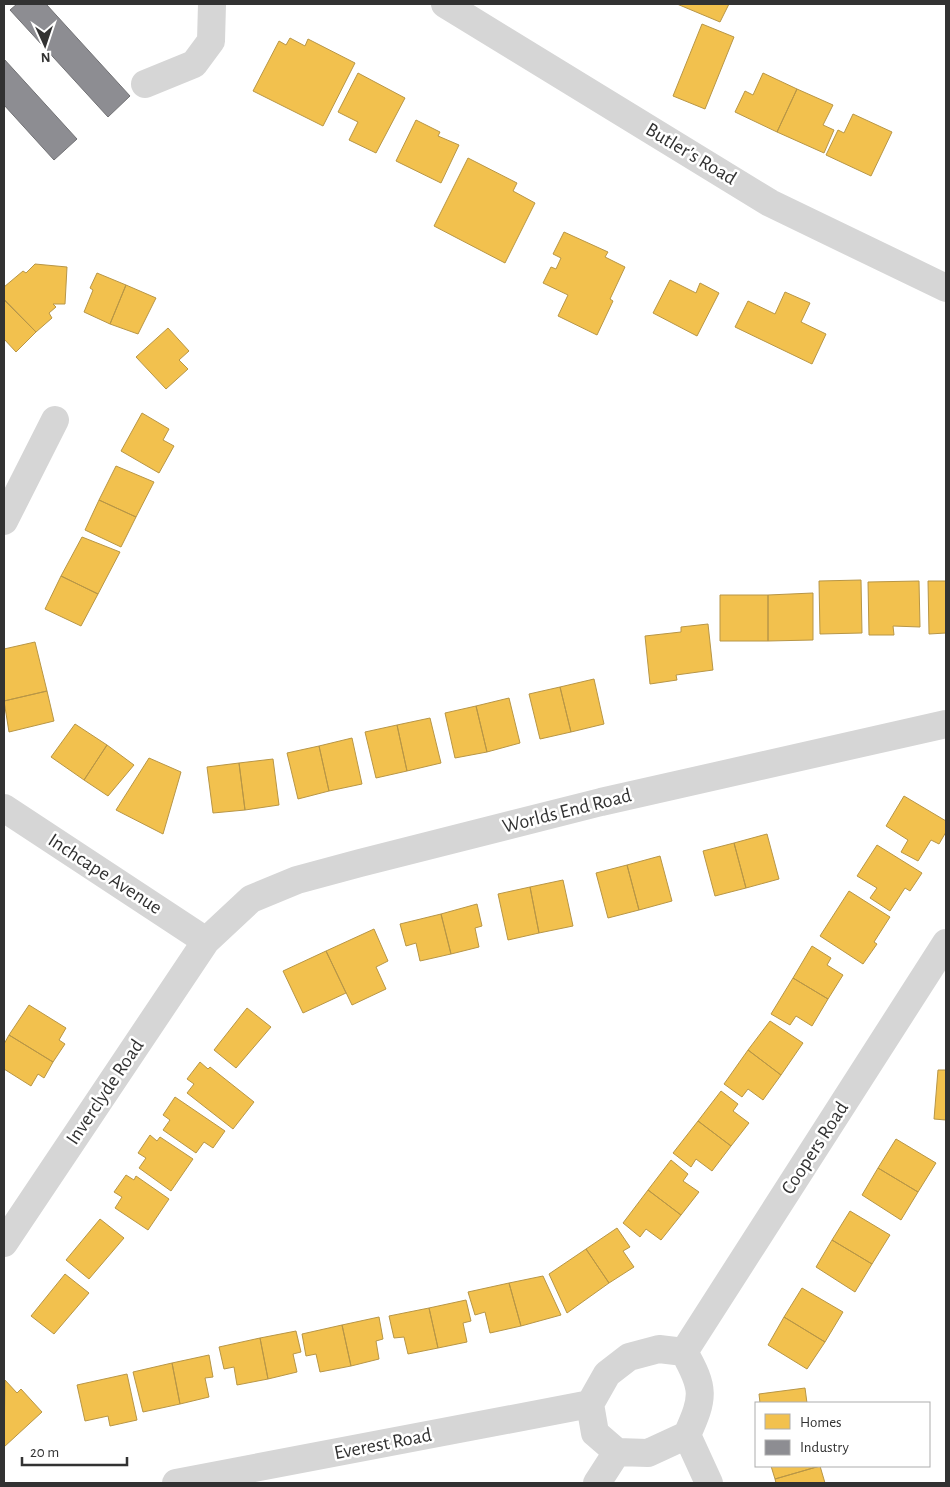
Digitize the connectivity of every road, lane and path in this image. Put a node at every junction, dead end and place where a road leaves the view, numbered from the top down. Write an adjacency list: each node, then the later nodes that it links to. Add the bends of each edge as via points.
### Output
1 (212, 4): 3 (street, via 211,41 194,64)
2 (445, 4): 4 (street, Butler's Road, via 770,203)
3 (145, 84)
4 (946, 288)
5 (55, 420): 6 (street)
6 (4, 521)
7 (946, 724): 9 (street, Worlds End Road, via 601,802 297,880 251,899)
8 (4, 808): 9 (street, Inchcape Avenue)
9 (206, 940): 11 (street, Inverclyde Road)
10 (946, 943): 12 (street, Coopers Road)
11 (4, 1243)
12 (684, 1352): 13 (street, via 660,1349 629,1357 607,1374); 14 (street, via 699,1378 700,1407)
13 (590, 1404): 15 (street, via 595,1433); 16 (street, Everest Road)
14 (687, 1435): 15 (street, via 648,1453); 18 (street)
15 (617, 1452): 17 (street)
16 (176, 1483)
17 (597, 1483)
18 (710, 1483)

